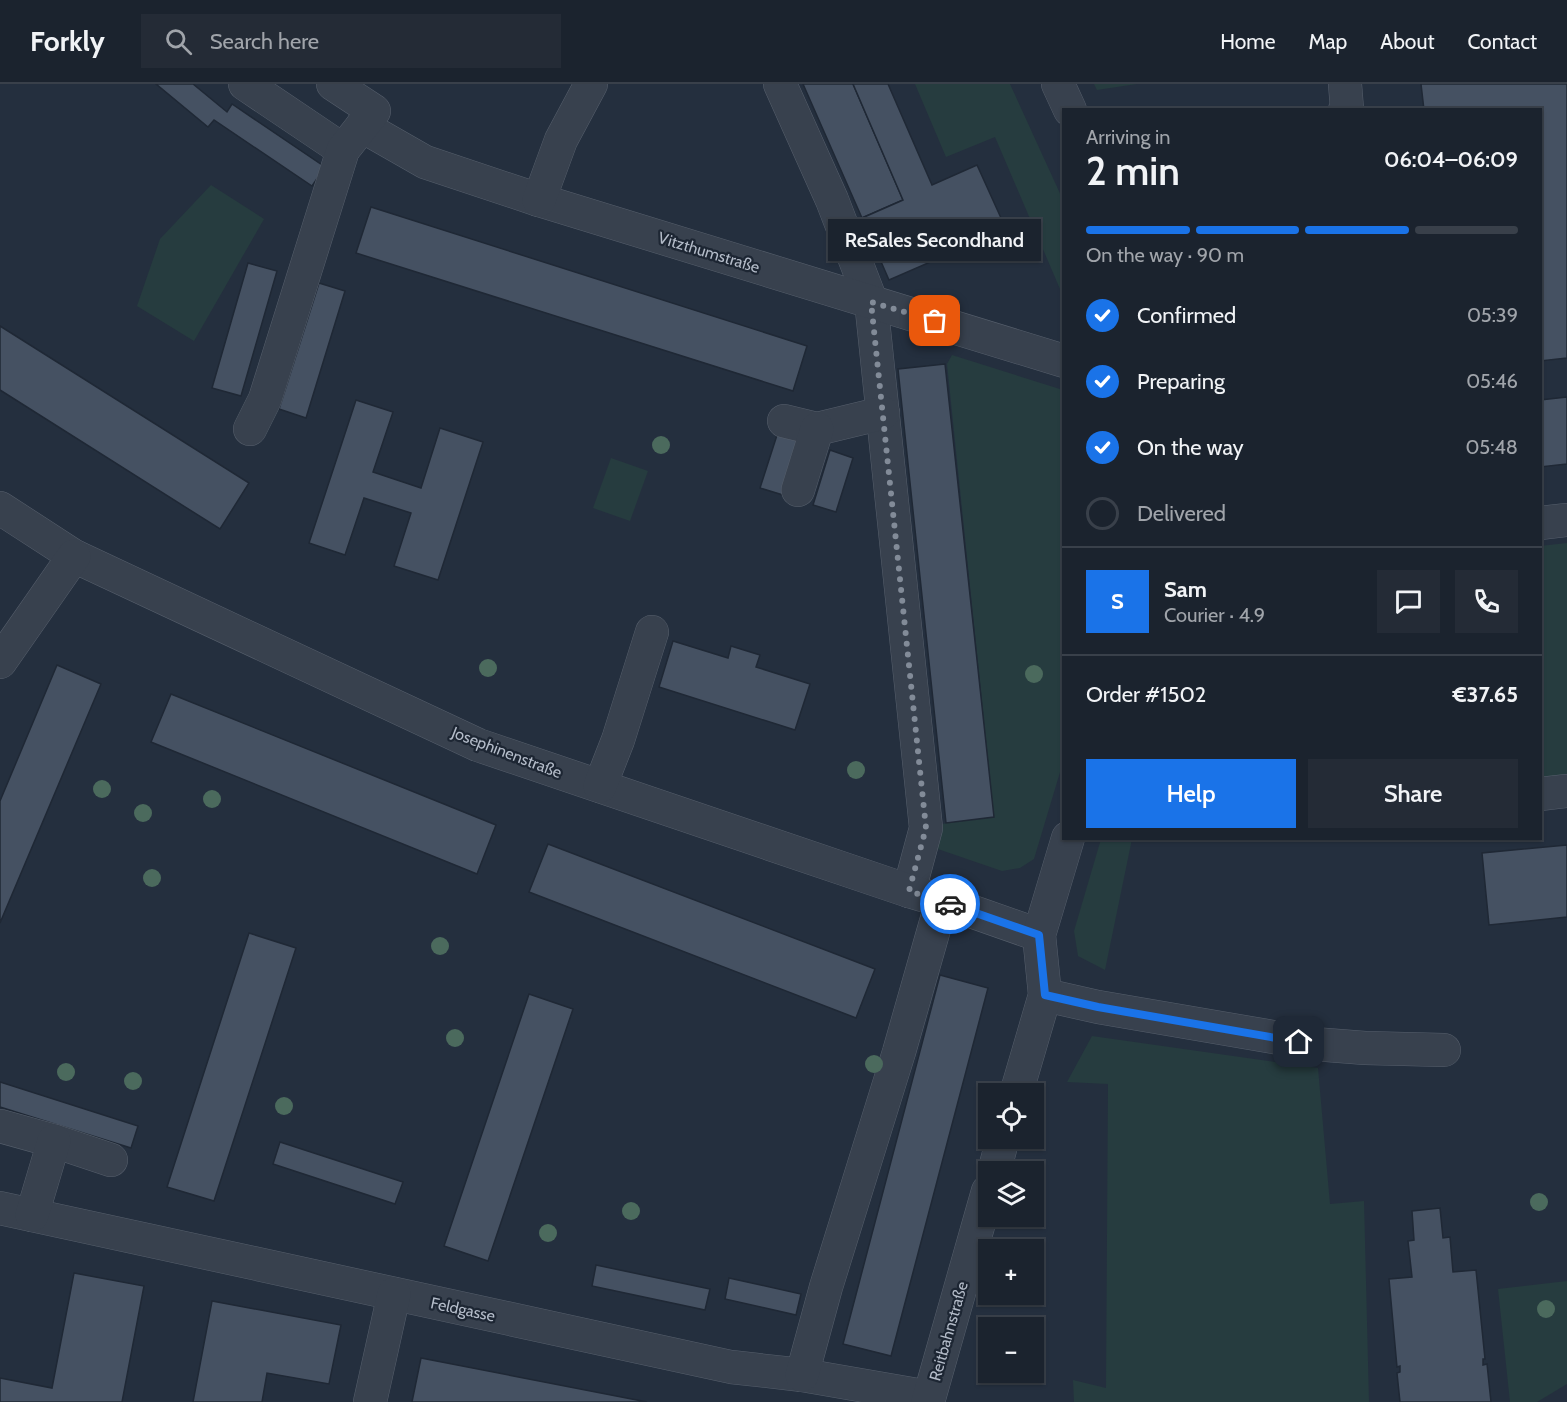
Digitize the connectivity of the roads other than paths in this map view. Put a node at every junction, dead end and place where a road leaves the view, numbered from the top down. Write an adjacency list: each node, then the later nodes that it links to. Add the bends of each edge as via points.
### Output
1 (245, 84): 9 (street, Vitzthumstraße)
2 (333, 84): 9 (street, via 374,111)
3 (591, 84): 10 (street, via 561,140)
4 (780, 84): 11 (street, via 832,200)
5 (1058, 84): 7 (street)
6 (1345, 84): 8 (street)
7 (1069, 108)
8 (1347, 108)
9 (353, 138): 10 (street, Vitzthumstraße); 15 (street, via 265,399)
10 (540, 200): 11 (street, Vitzthumstraße)
11 (871, 302): 12 (street, Vitzthumstraße); 13 (street)
12 (1062, 360)
13 (883, 413): 16 (street); 28 (street, via 926,828)
14 (784, 421): 16 (street)
15 (250, 429)
16 (817, 429): 17 (street)
17 (798, 490)
18 (0, 508): 21 (street, Josephinenstraße)
19 (1567, 520): 20 (street)
20 (1542, 523)
21 (74, 556): 23 (street); 24 (street, Josephinenstraße, via 478,745)
22 (652, 632): 24 (street)
23 (0, 662)
24 (600, 786): 28 (street, Josephinenstraße)
25 (1567, 791): 26 (street)
26 (1542, 794)
27 (1067, 840): 30 (street)
28 (909, 891): 29 (street, Josephinenstraße)
29 (942, 901): 30 (street, Josephinenstraße); 41 (street, via 899,1052 815,1285)
30 (1039, 935): 31 (street)
31 (1045, 995): 32 (street, via 1314,1044); 33 (street)
32 (1444, 1050)
33 (1019, 1083)
34 (0, 1126): 35 (street)
35 (54, 1141): 36 (street); 38 (street)
36 (111, 1160)
37 (0, 1208): 38 (street, Feldgasse)
38 (32, 1215): 40 (street, Feldgasse)
39 (978, 1226): 42 (street, Reitbahnstraße)
40 (393, 1294): 41 (street, Feldgasse, via 731,1366); 43 (street)
41 (802, 1375): 42 (street, Feldgasse)
42 (928, 1400)
43 (370, 1402)

